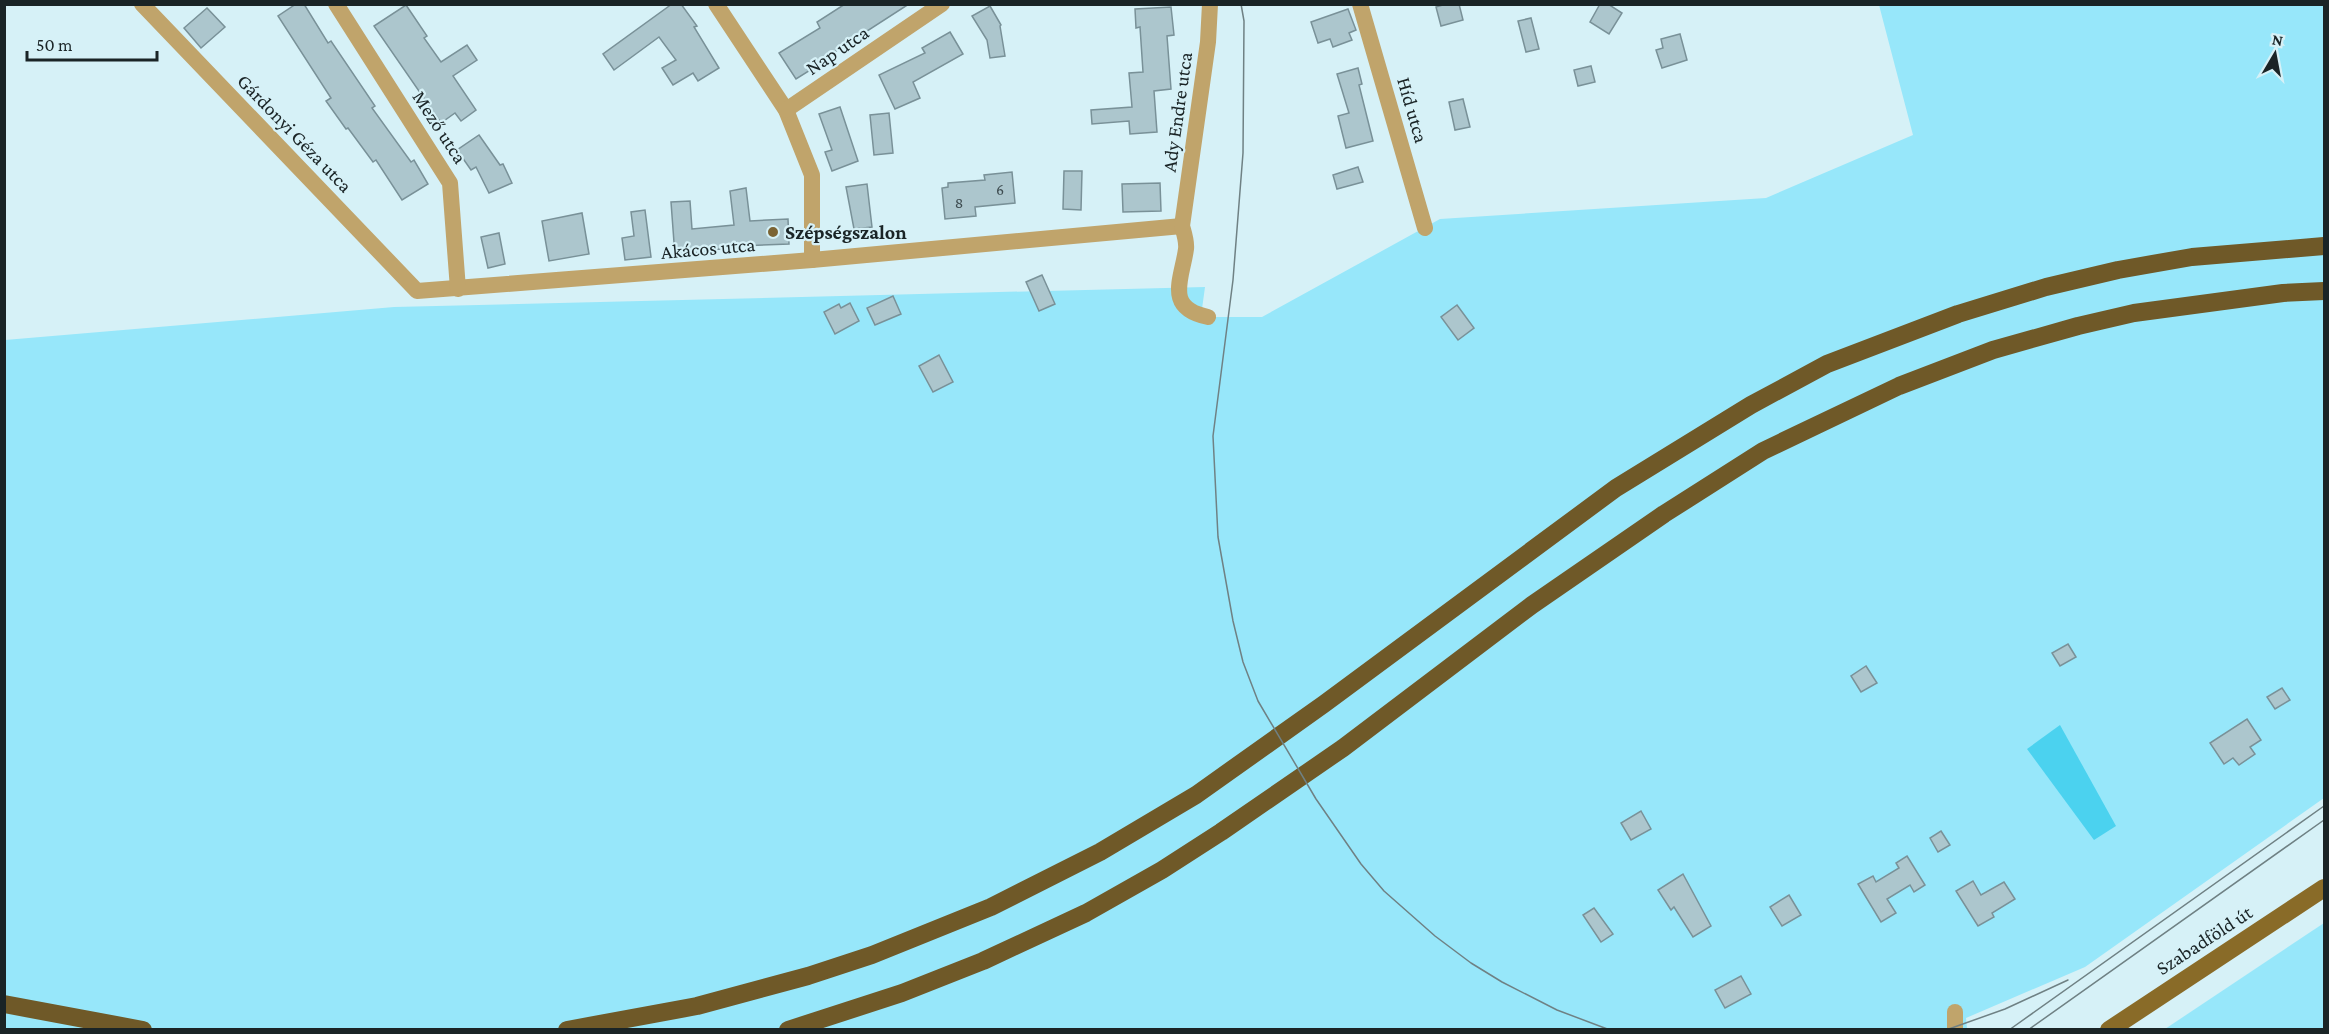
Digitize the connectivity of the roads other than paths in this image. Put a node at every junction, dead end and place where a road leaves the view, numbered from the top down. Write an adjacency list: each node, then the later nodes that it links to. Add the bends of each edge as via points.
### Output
1 (141, 4): 13 (street, Gárdonyi Géza utca)
2 (336, 4): 12 (street, Mező utca, via 450,183)
3 (716, 4): 7 (street)
4 (942, 4): 7 (street, Nap utca)
5 (1210, 4): 8 (street, Ady Endre utca)
6 (1360, 4): 9 (street, Híd utca)
7 (786, 110): 11 (street, via 812,175)
8 (1182, 226): 11 (street, Akácos utca); 15 (street, Ady Endre utca, via 1187,246 1178,281 1179,295 1194,314)
9 (1425, 228)
10 (2325, 246): 20 (highway, via 2192,256 2046,287 1827,364 1751,405 1616,488 1196,795 1100,852 991,907 862,959 698,1006)
11 (812, 260): 12 (street, Akácos utca)
12 (458, 289): 13 (street, Akácos utca)
13 (417, 291)
14 (2325, 291): 21 (highway, via 2283,293 2134,314 1993,350 1899,386 1763,451 1550,592 1343,748 1162,870 1086,913 983,962)
15 (1208, 317)
16 (2325, 888): 23 (main road, Szabadföld út)
17 (4, 1004): 19 (highway)
18 (1955, 1012): 22 (street)
19 (143, 1029)
20 (567, 1029)
21 (788, 1029)
22 (1955, 1029)
23 (2109, 1029)

